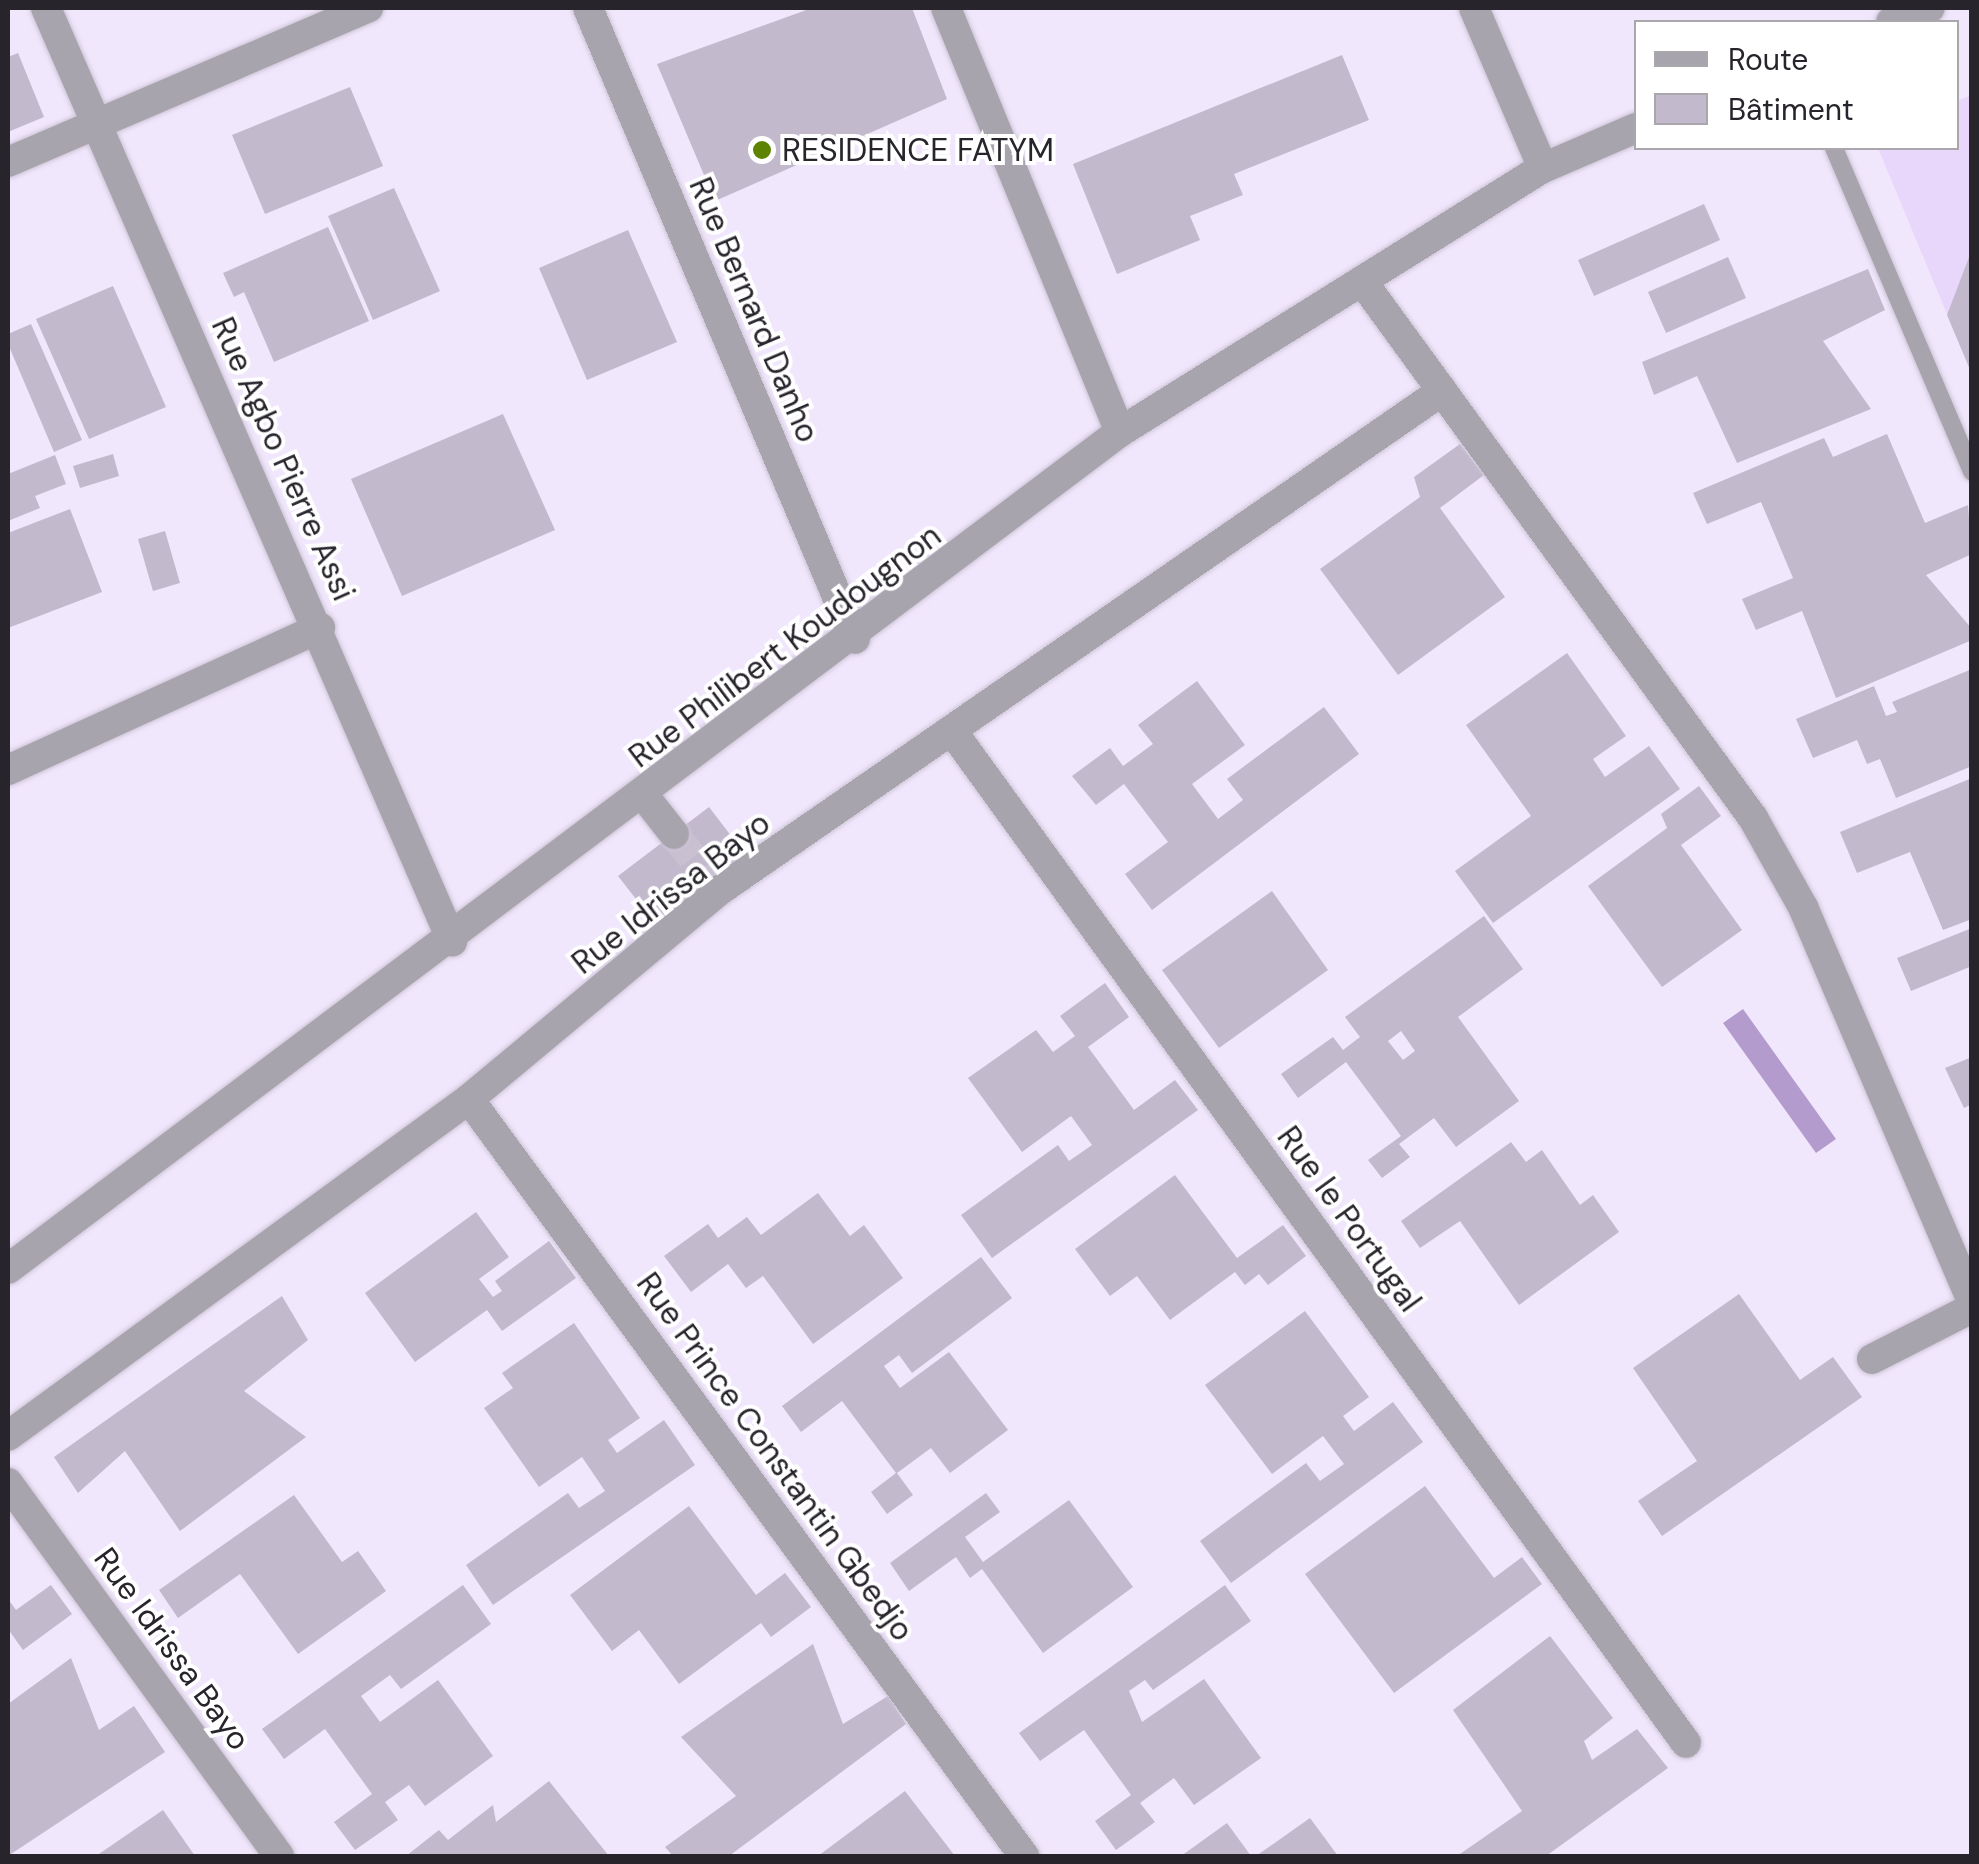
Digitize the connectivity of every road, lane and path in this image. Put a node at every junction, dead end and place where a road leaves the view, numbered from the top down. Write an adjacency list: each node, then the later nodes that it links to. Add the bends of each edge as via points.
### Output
1 (46, 8): 8 (street, Rue Agbo Pierre Assi)
2 (368, 8): 8 (street)
3 (588, 8): 18 (street, Rue Bernard Danho)
4 (946, 8): 15 (street)
5 (1474, 8): 12 (street)
6 (1930, 8): 7 (street)
7 (1897, 20)
8 (97, 124): 11 (street); 17 (street, Rue Agbo Pierre Assi)
9 (1634, 129): 12 (street, Rue Philibert Koudougnon)
10 (1835, 150): 16 (lane)
11 (8, 162)
12 (1543, 168): 13 (street, Rue Philibert Koudougnon)
13 (1362, 281): 14 (street); 15 (street, Rue Philibert Koudougnon)
14 (1442, 391): 19 (street, Rue Idrissa Bayo); 26 (street, via 1753,818 1802,907)
15 (1120, 432): 18 (street, Rue Philibert Koudougnon)
16 (1972, 472)
17 (320, 628): 20 (street); 23 (street, Rue Agbo Pierre Assi)
18 (855, 639): 21 (street, Rue Philibert Koudougnon)
19 (954, 735): 24 (street, Rue Idrissa Bayo, via 715,885); 30 (street, Rue le Portugal)
20 (8, 770)
21 (645, 797): 22 (street); 23 (street, Rue Philibert Koudougnon)
22 (674, 834)
23 (452, 941): 25 (street, Rue Philibert Koudougnon)
24 (469, 1099): 28 (street, Rue Idrissa Bayo); 32 (street, Rue Prince Constantin Gbedjo)
25 (8, 1270)
26 (1972, 1304): 27 (street)
27 (1872, 1359)
28 (8, 1436)
29 (8, 1483): 31 (street, Rue Idrissa Bayo)
30 (1686, 1743)
31 (279, 1856)
32 (1024, 1856)

